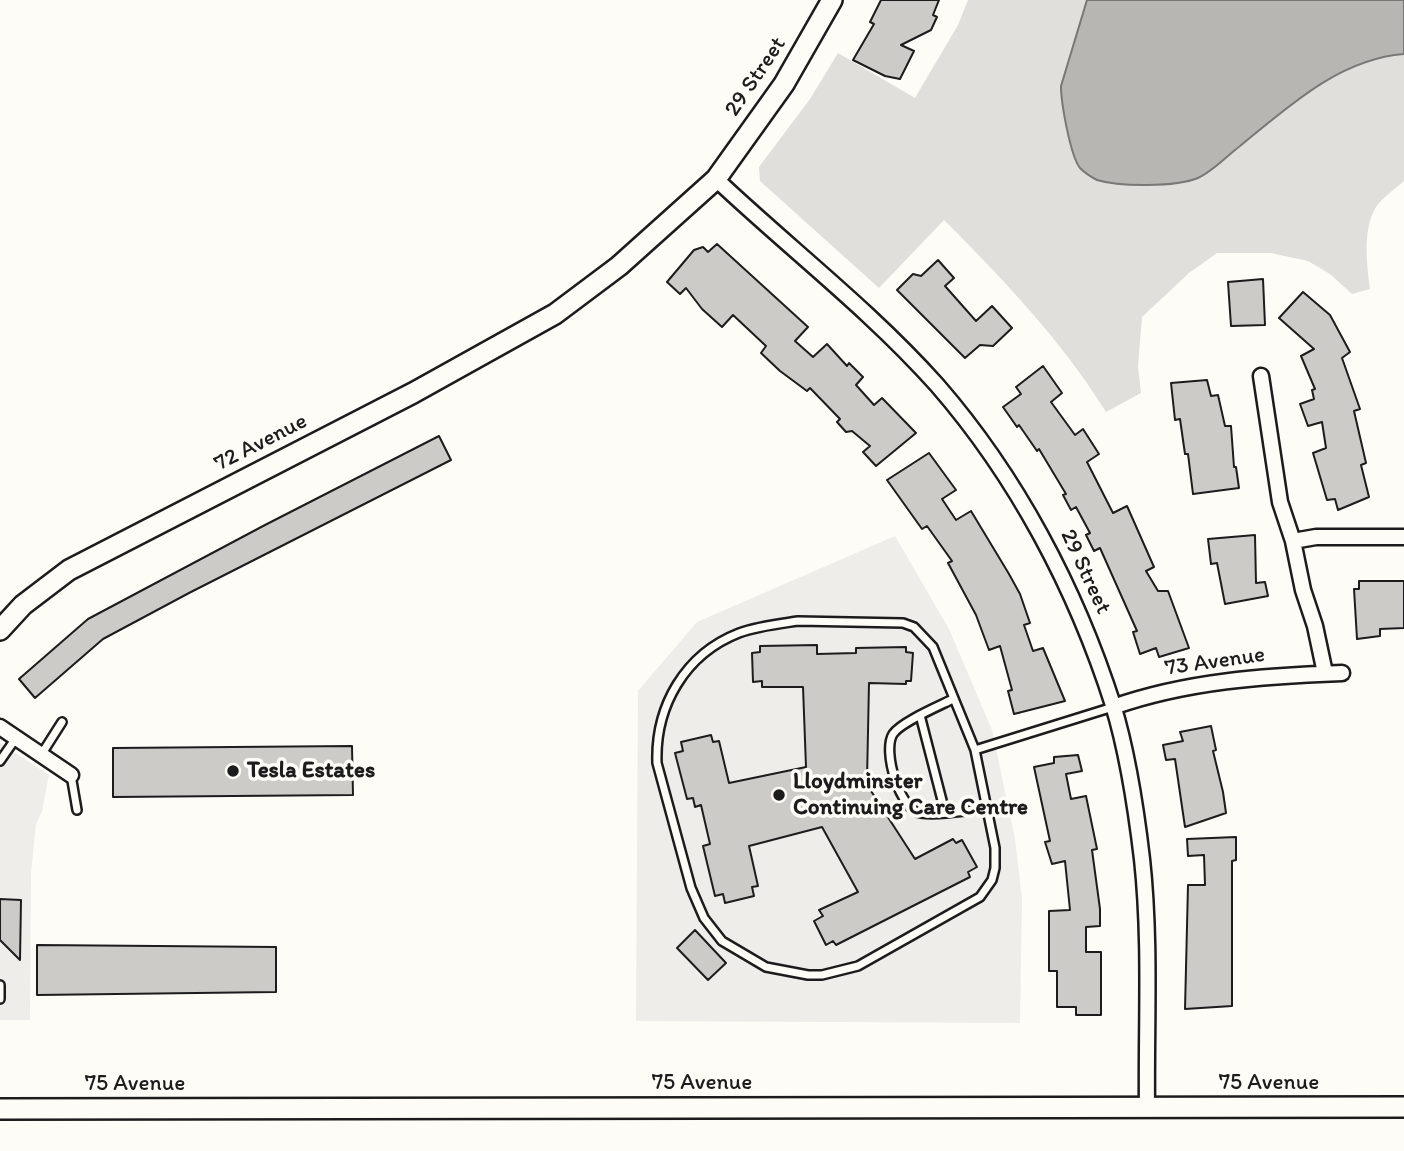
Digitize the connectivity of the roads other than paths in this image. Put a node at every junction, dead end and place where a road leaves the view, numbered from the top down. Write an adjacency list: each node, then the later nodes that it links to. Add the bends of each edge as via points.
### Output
1 (832, 0): 2 (main road, 29 Street, via 784,84)
2 (716, 178): 3 (main road, 29 Street, via 619,266); 11 (street, 29 Street, via 869,314 937,386 999,465 1046,544)
3 (555, 314): 7 (main road, 72 Avenue, via 413,393 69,570 23,605)
4 (1261, 376): 6 (street, via 1280,502)
5 (1404, 537): 6 (street)
6 (1293, 541): 8 (street)
7 (0, 630)
8 (1325, 673): 9 (street, 73 Avenue); 11 (street, 73 Avenue, via 1161,691)
9 (1342, 673)
10 (953, 699): 12 (lane); 16 (lane); 20 (lane, via 933,647 914,627 902,623 798,621 741,632 712,646 690,665 673,690 656,745 660,782 691,888 718,936 754,962 808,975 858,966 987,890 995,868 995,848)
11 (1114, 707): 16 (lane); 25 (street, 29 Street, via 1142,861)
12 (920, 715): 22 (lane); 22 (lane, via 893,733 889,746 894,774 901,796 919,814)
13 (62, 722): 17 (lane)
14 (0, 727): 15 (street)
15 (16, 737): 17 (street); 18 (lane)
16 (975, 750): 20 (lane)
17 (41, 755): 19 (street)
18 (0, 761)
19 (71, 775): 21 (lane)
20 (986, 809): 22 (lane)
21 (76, 810)
22 (945, 812)
23 (0, 985): 24 (lane)
24 (0, 999)
25 (1147, 1107): 26 (main road, 75 Avenue); 27 (main road, 75 Avenue)
26 (1404, 1107)
27 (0, 1109)

